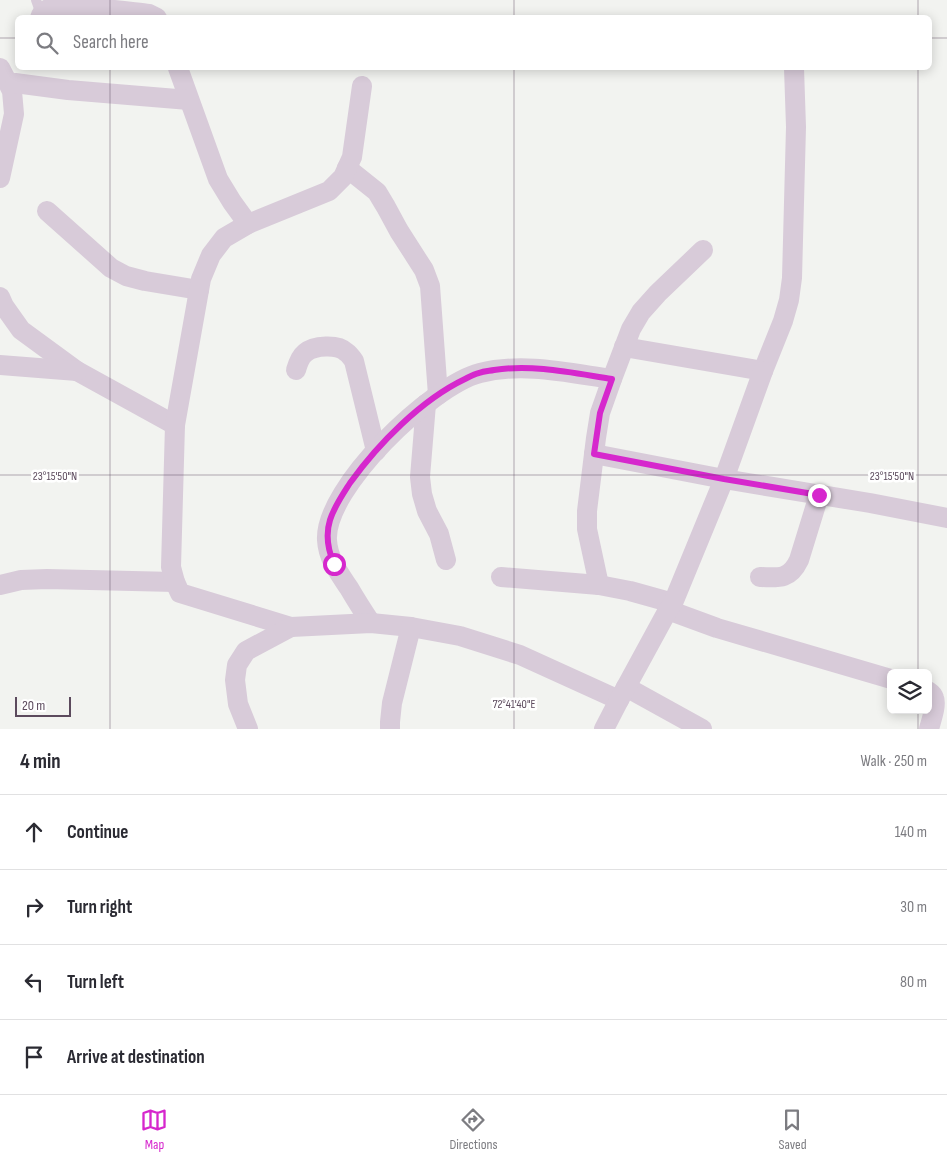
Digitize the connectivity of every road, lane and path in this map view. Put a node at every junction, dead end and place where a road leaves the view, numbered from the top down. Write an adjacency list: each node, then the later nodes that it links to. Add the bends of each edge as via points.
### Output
1 (39, 10): 2 (street, via 77,7)
2 (151, 15)
3 (0, 68): 6 (street)
4 (179, 70): 8 (street)
5 (794, 70): 20 (street, via 792,278 783,322)
6 (16, 81): 8 (street, via 68,90); 10 (street, via 14,114)
7 (362, 86): 9 (street, via 352,157)
8 (189, 100): 12 (street, via 218,178)
9 (347, 168): 12 (street, via 329,191); 22 (street, via 377,192 424,270 430,286)
10 (0, 178)
11 (46, 211): 14 (street, via 111,268 126,276)
12 (248, 224): 14 (street, via 224,238 211,255)
13 (703, 250): 16 (street, via 658,292 631,329)
14 (199, 290): 23 (street)
15 (0, 297): 19 (street, via 21,330)
16 (624, 347): 20 (street); 21 (street)
17 (0, 365): 19 (street)
18 (296, 370): 24 (street, via 300,358 313,348 330,346 347,352 354,361)
19 (76, 371): 23 (street)
20 (763, 371): 26 (street)
21 (612, 379): 22 (street, via 546,369 508,368 478,373); 25 (street, via 600,413)
22 (432, 400): 24 (street, via 404,422); 29 (street, via 420,477 427,511 439,534)
23 (174, 425): 32 (street, via 171,567)
24 (376, 451): 36 (street, via 342,496 330,520 327,537 334,564)
25 (594, 454): 26 (street); 34 (street, via 587,529)
26 (724, 479): 27 (street); 35 (street)
27 (819, 495): 28 (street); 31 (street, via 794,570 786,576)
28 (947, 518)
29 (446, 560)
30 (501, 577): 34 (street)
31 (760, 577)
32 (174, 582): 33 (street, via 47,579); 37 (street, via 180,593)
33 (0, 585)
34 (599, 585): 35 (street, via 630,591)
35 (671, 606): 39 (street, via 716,628); 40 (street)
36 (371, 623): 37 (street); 38 (street)
37 (291, 627): 42 (street, via 246,651 236,665 238,704)
38 (411, 627): 40 (street, via 460,636 520,655); 43 (street, via 392,703)
39 (887, 678)
40 (622, 694): 44 (street); 45 (street)
41 (932, 694): 46 (street, via 935,704)
42 (248, 729)
43 (390, 729)
44 (604, 729)
45 (702, 729)
46 (929, 729)

